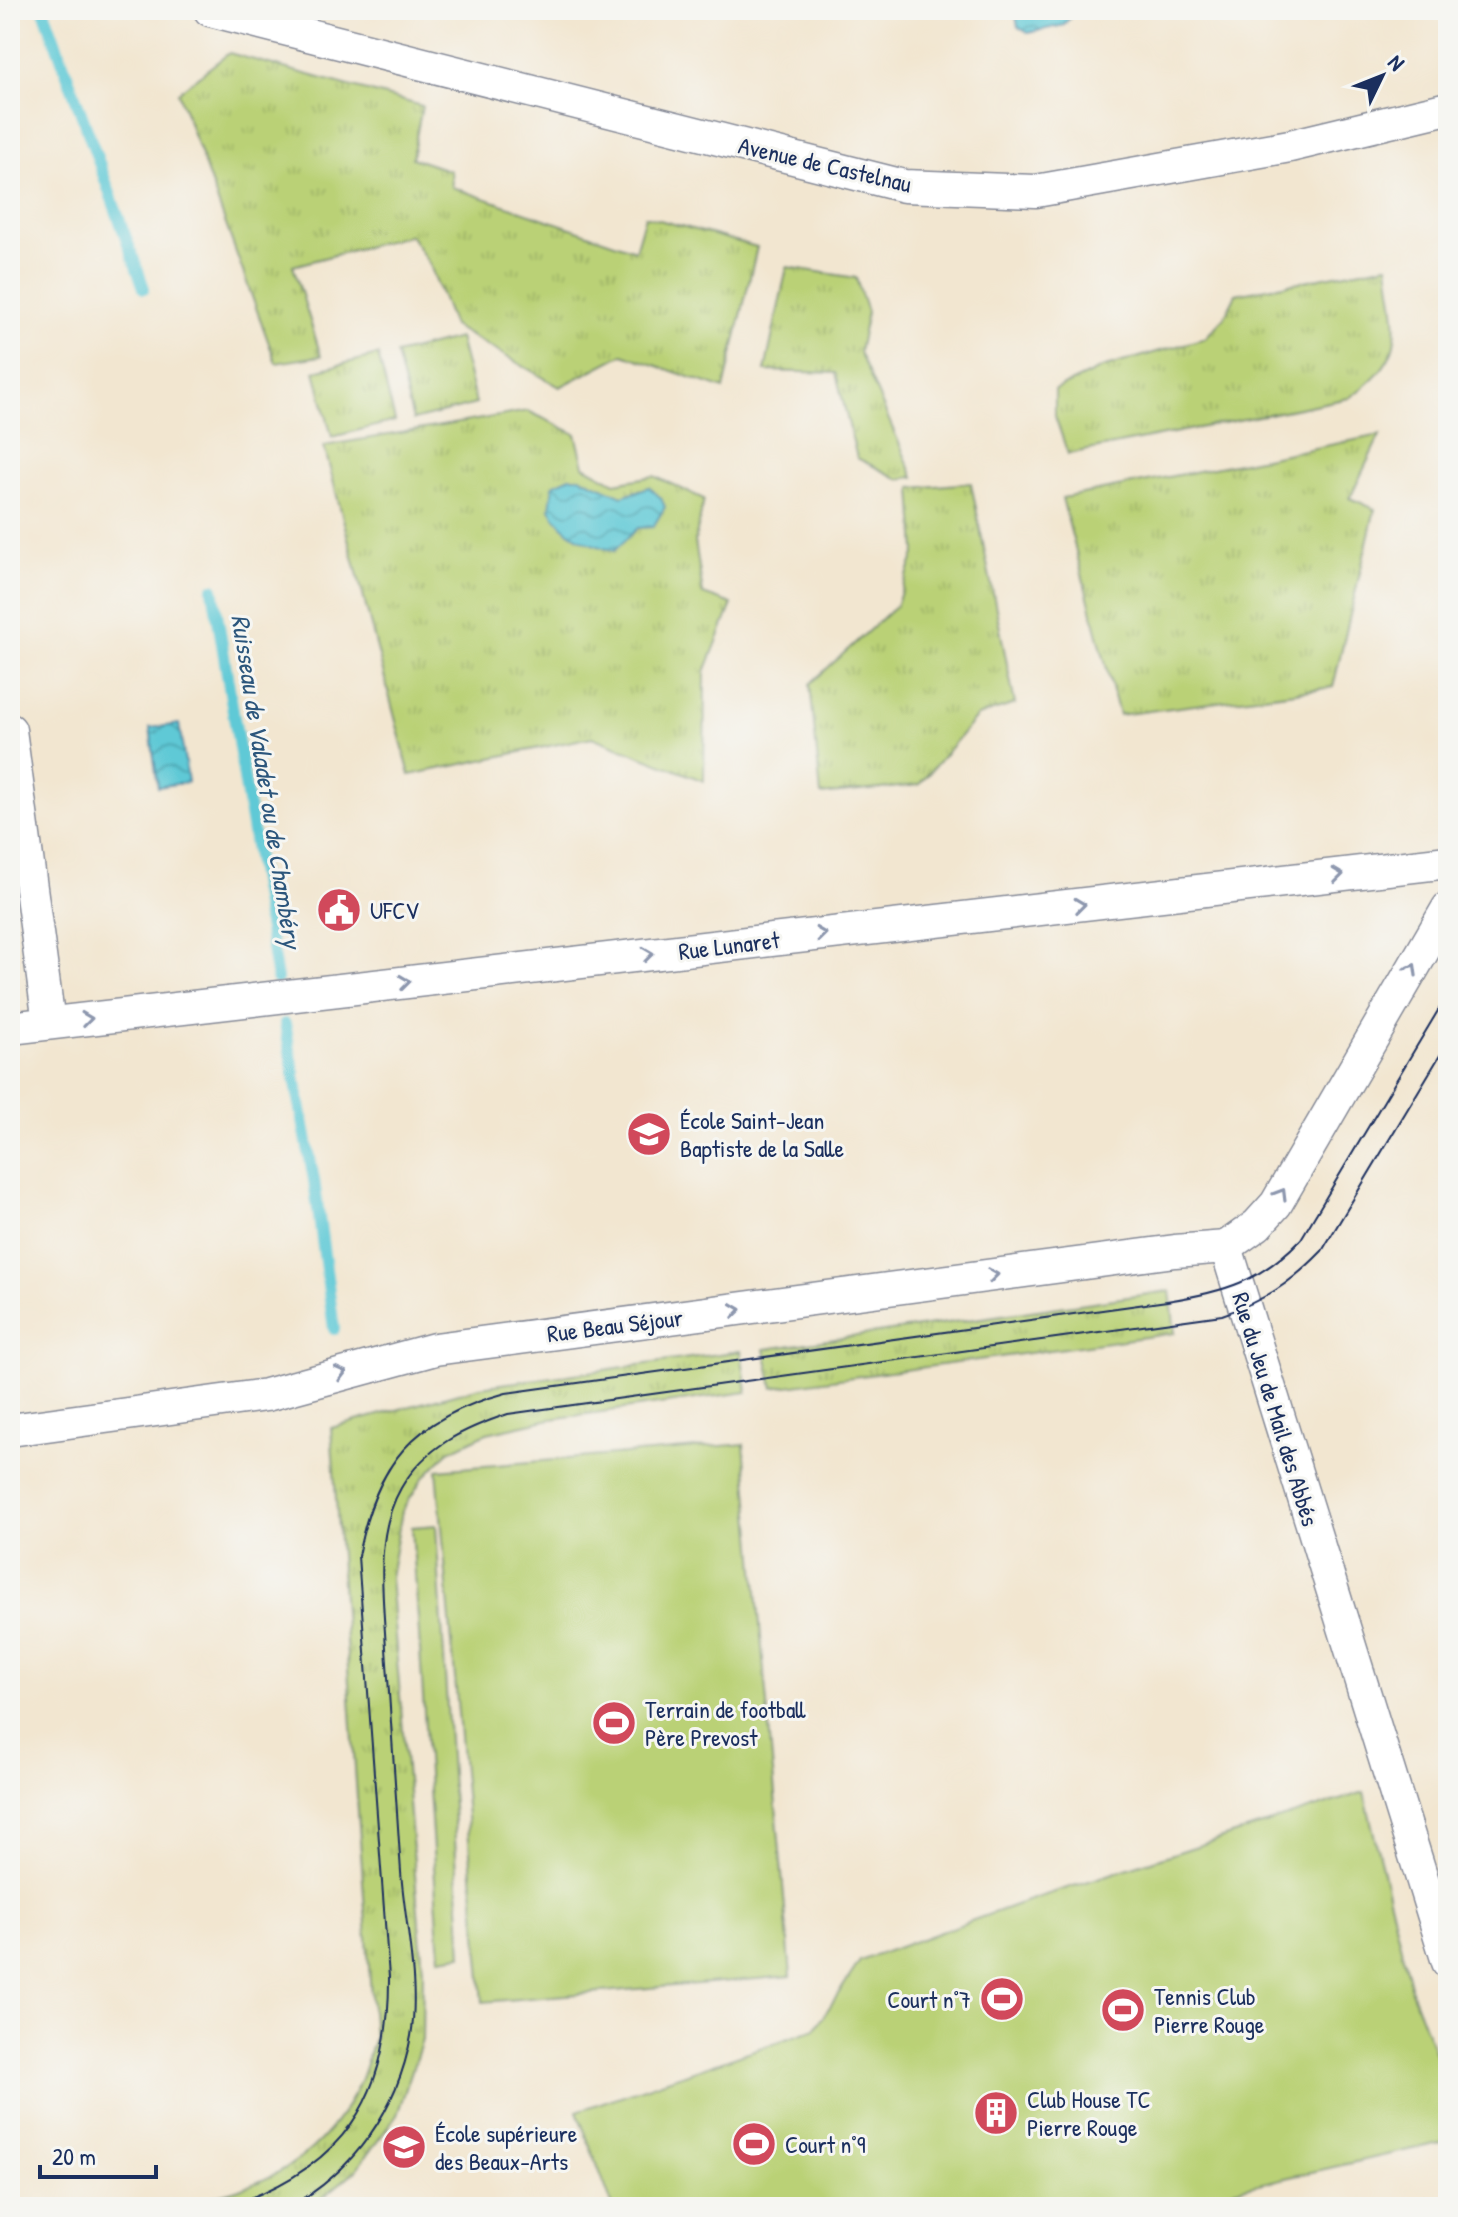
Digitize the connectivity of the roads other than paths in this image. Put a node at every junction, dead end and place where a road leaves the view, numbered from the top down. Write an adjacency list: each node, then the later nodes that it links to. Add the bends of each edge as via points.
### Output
1 (210, 10): 2 (street, Avenue de Castelnau, via 904,186 1036,191 1290,146)
2 (1448, 108)
3 (10, 730): 4 (street)
4 (15, 818): 7 (street)
5 (1448, 862): 7 (street, Rue Lunaret, one-way to 5)
6 (1448, 908): 9 (street, one-way to 6, via 1276,1204)
7 (49, 1023): 8 (street, Rue Lunaret)
8 (10, 1028)
9 (1226, 1247): 10 (street, Rue Beau Séjour, one-way to 9, via 266,1395 435,1349); 11 (street, Rue du Jeu de Mail des Abbés)
10 (10, 1430)
11 (1448, 1962)

